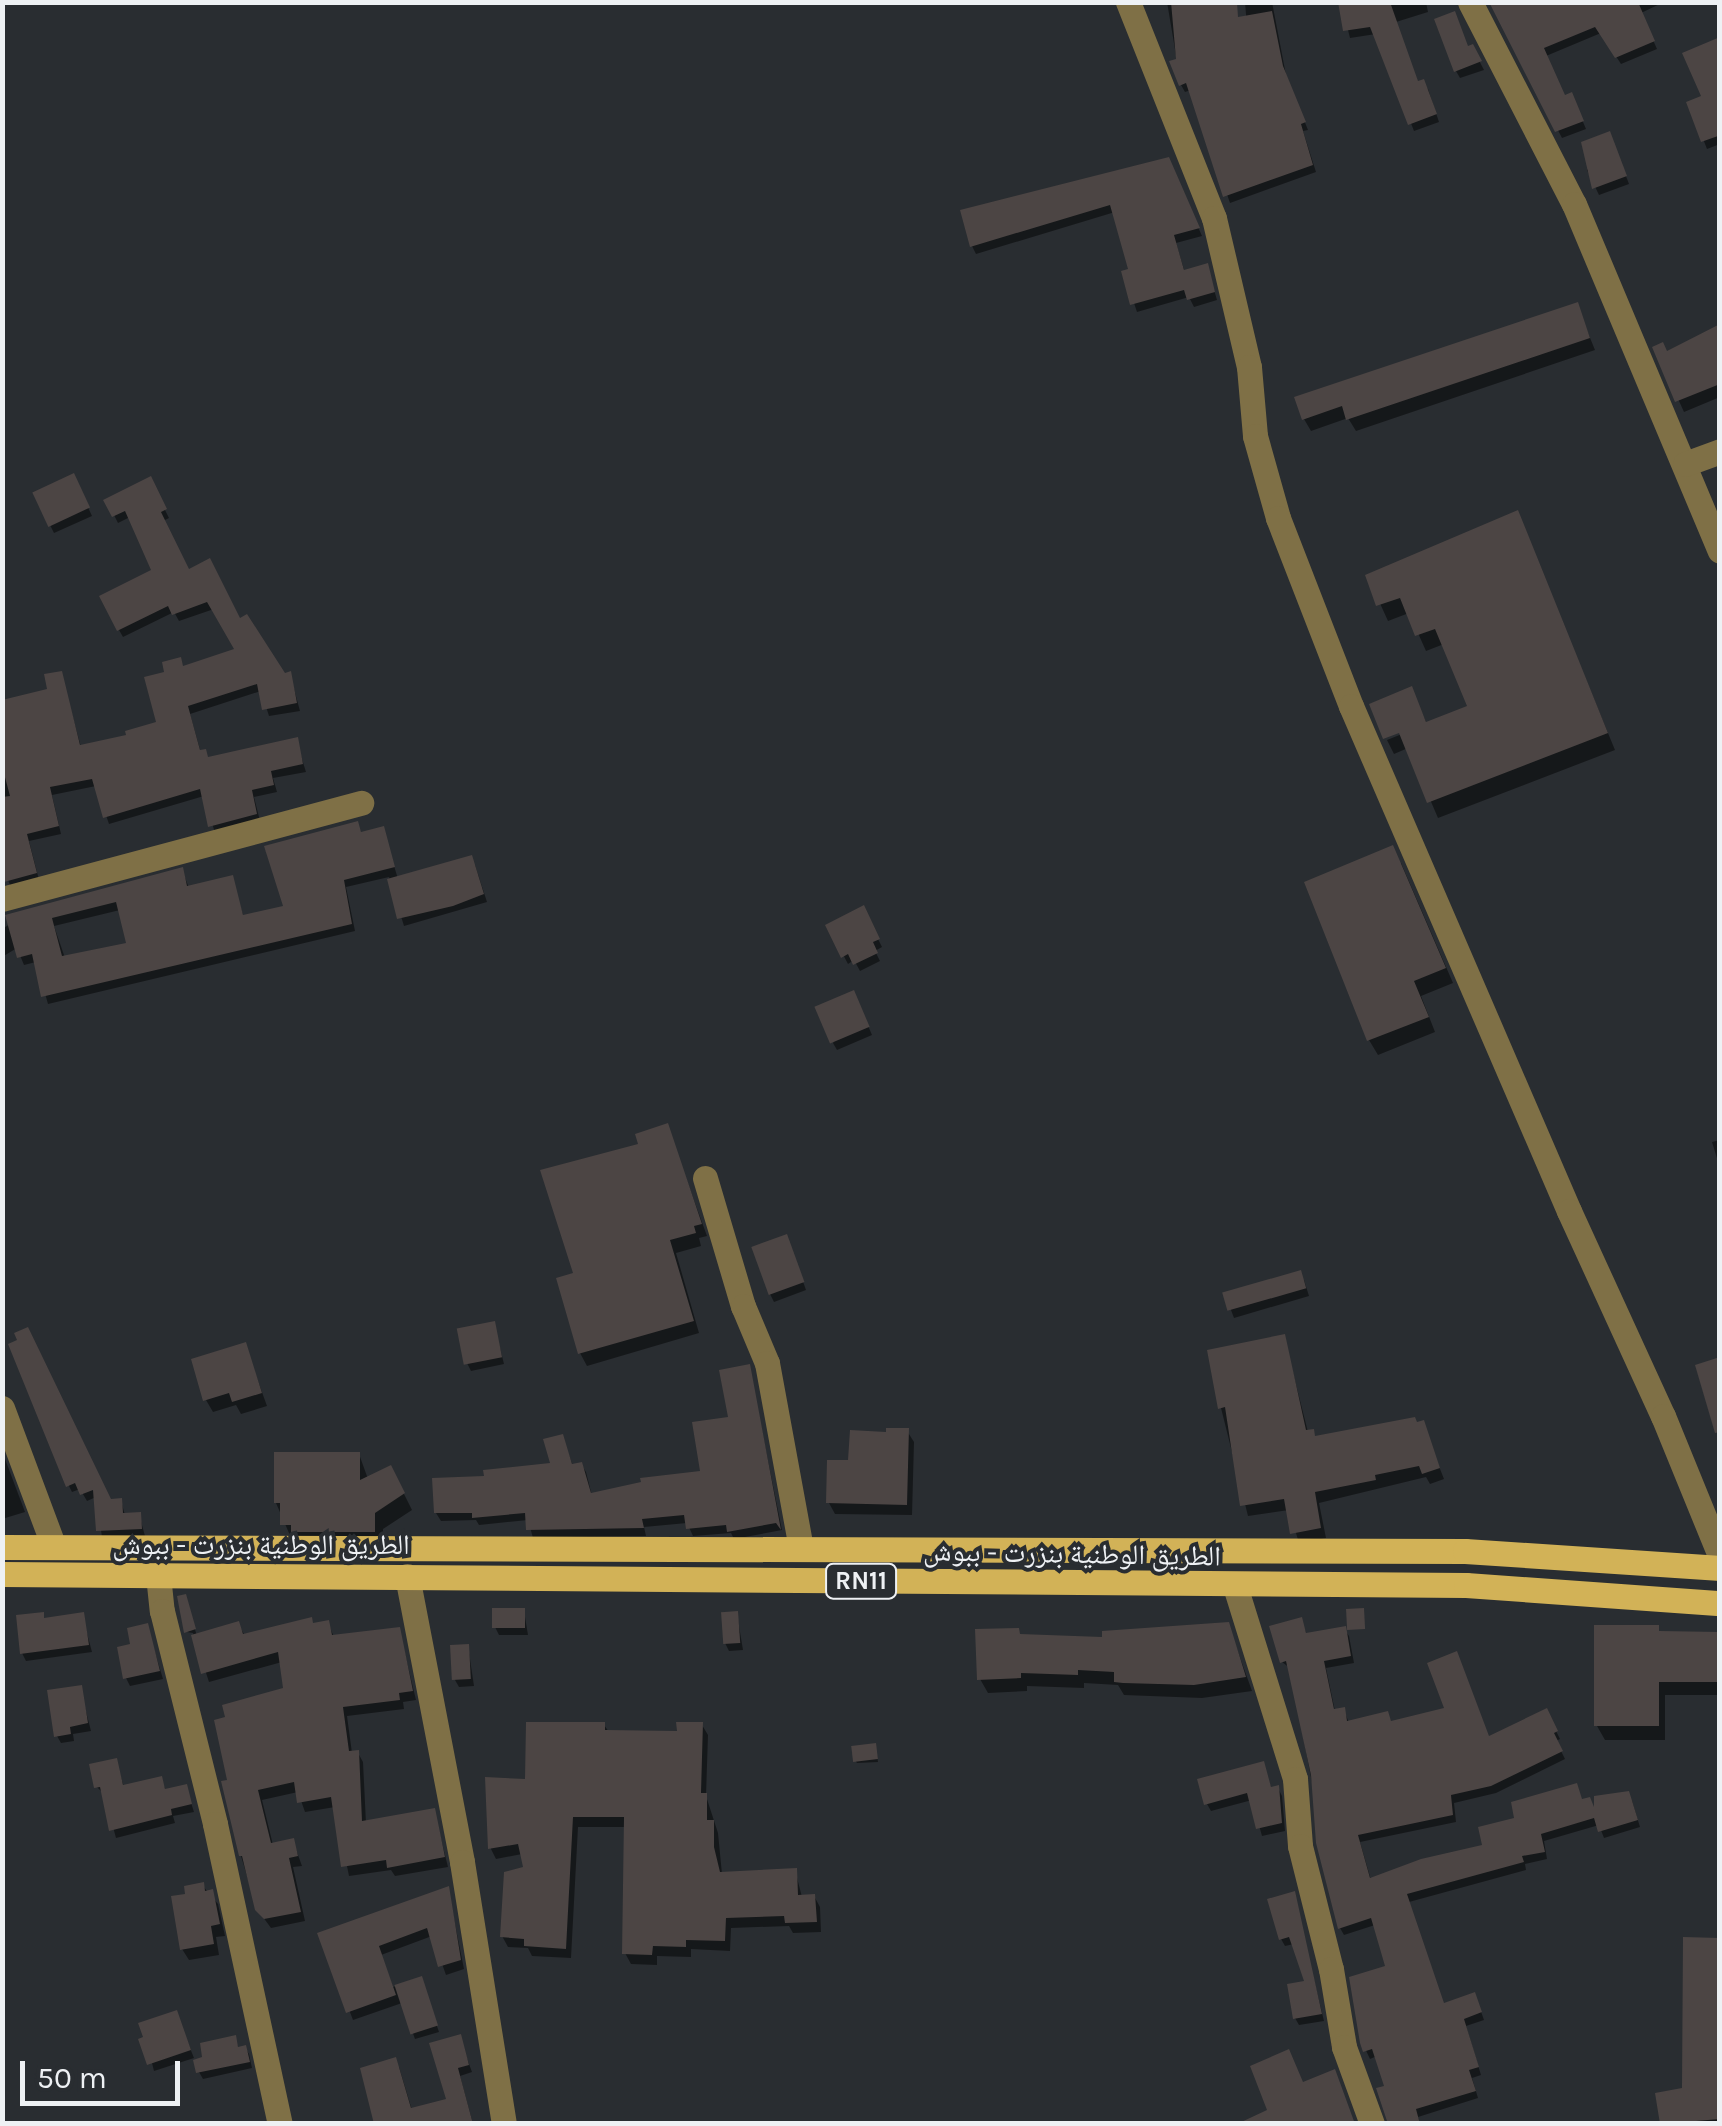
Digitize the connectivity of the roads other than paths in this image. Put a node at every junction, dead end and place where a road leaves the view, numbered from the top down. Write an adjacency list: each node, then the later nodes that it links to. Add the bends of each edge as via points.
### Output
1 (1128, 2): 13 (street, via 1214,218 1249,368 1254,436 1278,518 1351,706)
2 (1470, 2): 4 (street, via 1574,204)
3 (1720, 451): 4 (street)
4 (1686, 464): 5 (street)
5 (1720, 552)
6 (361, 803): 7 (street)
7 (2, 898)
8 (705, 1178): 12 (street, via 767,1364)
9 (2, 1408): 10 (street)
10 (54, 1547): 11 (main road, الطريق الوطنية بنزرت - ببوش / RN11); 12 (main road, الطريق الوطنية بنزرت - ببوش / RN11)
11 (2, 1548)
12 (801, 1549): 14 (main road, الطريق الوطنية بنزرت - ببوش / RN11, via 1464,1551)
13 (1720, 1556)
14 (1720, 1568)
15 (2, 1574): 16 (main road, الطريق الوطنية بنزرت - ببوش / RN11)
16 (158, 1575): 17 (main road, الطريق الوطنية بنزرت - ببوش / RN11); 20 (street)
17 (408, 1576): 18 (main road, الطريق الوطنية بنزرت - ببوش / RN11); 21 (street)
18 (1236, 1586): 19 (main road, الطريق الوطنية بنزرت - ببوش / RN11, via 1466,1585); 22 (street, via 1295,1779 1300,1846 1344,2048)
19 (1720, 1602)
20 (280, 2124)
21 (504, 2124)
22 (1372, 2124)

